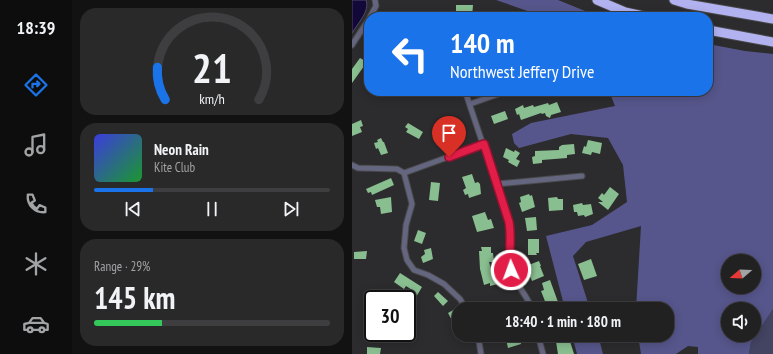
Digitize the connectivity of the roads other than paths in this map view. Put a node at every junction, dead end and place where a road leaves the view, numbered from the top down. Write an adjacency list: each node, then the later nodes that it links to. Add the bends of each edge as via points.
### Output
1 (597, 0): 5 (highway)
2 (674, 0): 6 (highway)
3 (376, 2): 4 (street)
4 (374, 12)
5 (626, 12)
6 (773, 19)
7 (364, 27): 10 (street)
8 (713, 31): 9 (highway)
9 (773, 42)
10 (352, 45)
11 (467, 96): 13 (street)
12 (493, 96): 13 (street)
13 (470, 104): 14 (street)
14 (484, 144): 16 (street); 18 (street)
15 (352, 165): 16 (street, via 358,168 397,169)
16 (404, 173): 19 (street, via 412,204 406,225 404,248 407,260 414,270 444,284)
17 (582, 176): 18 (street)
18 (497, 184): 20 (street, via 511,232 511,270)
19 (462, 302)
20 (529, 302)
21 (479, 342): 23 (street)
22 (540, 342): 24 (street)
23 (481, 354)
24 (543, 354)

